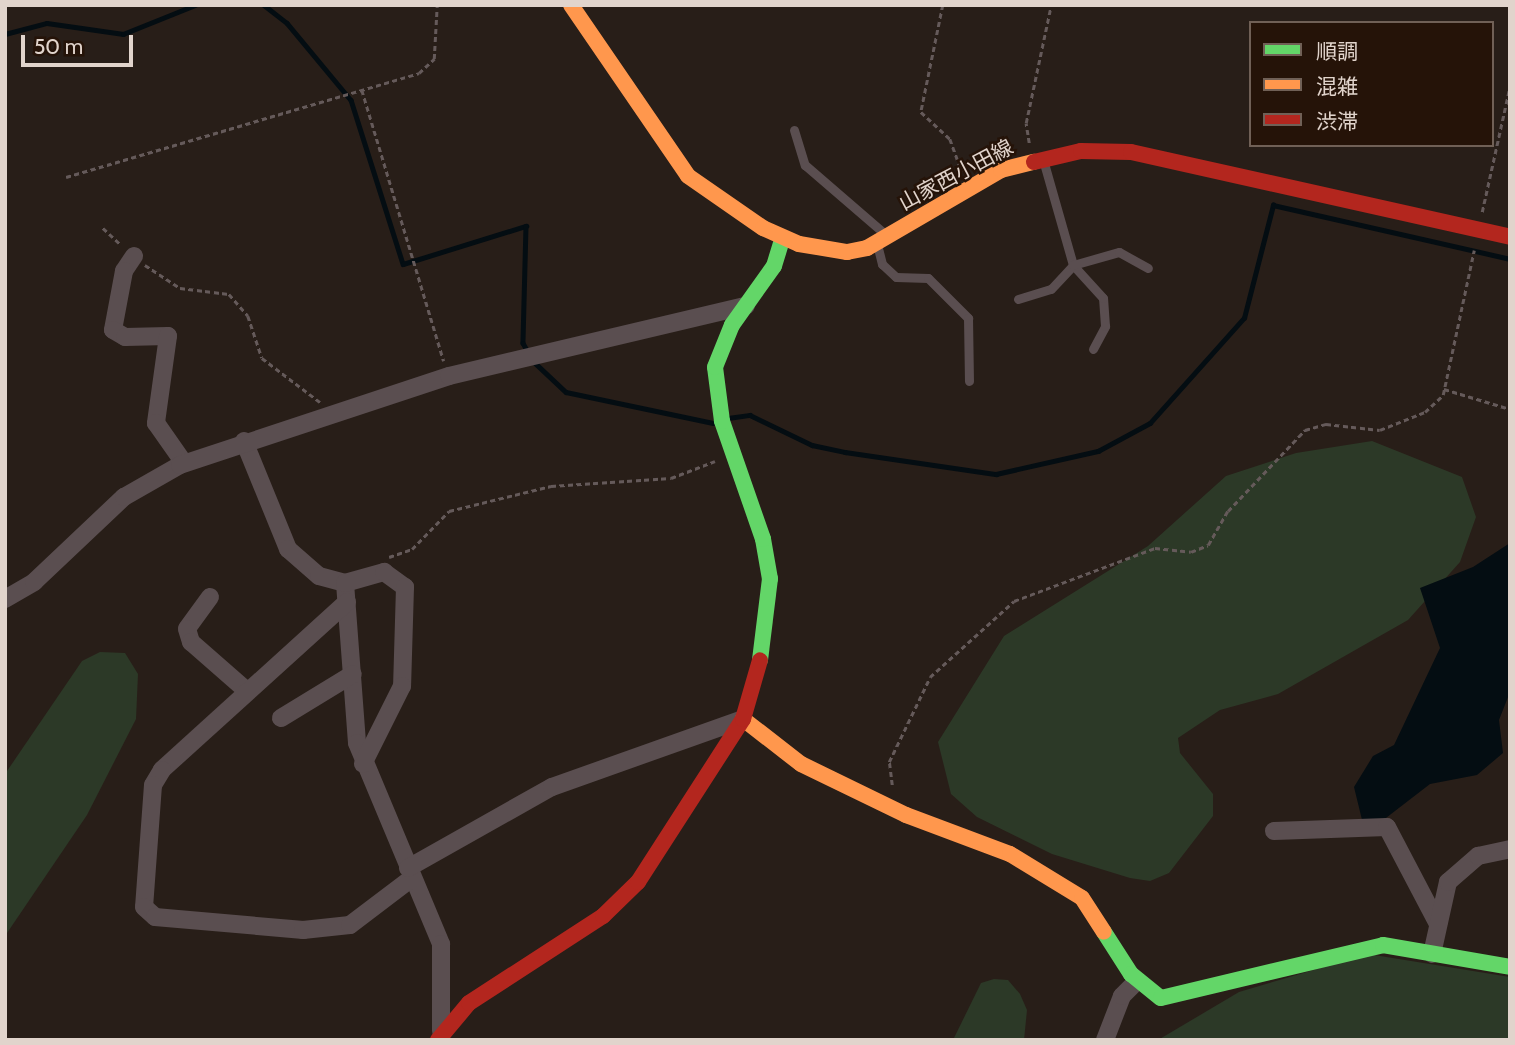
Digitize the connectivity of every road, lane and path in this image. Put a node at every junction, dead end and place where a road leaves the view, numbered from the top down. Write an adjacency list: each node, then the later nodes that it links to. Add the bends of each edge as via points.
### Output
1 (437, 5): 6 (path, via 435,59 419,73)
2 (570, 5): 14 (street, 山家西小田線, via 688,176)
3 (943, 5): 10 (path, via 921,112 950,139)
4 (1051, 5): 8 (path, via 1026,123)
5 (1510, 86): 12 (path)
6 (362, 90): 9 (path); 22 (path)
7 (794, 130): 15 (lane, via 805,165)
8 (1037, 157): 10 (street, 山家西小田線); 12 (street, 山家西小田線, via 1131,152); 17 (lane)
9 (66, 177)
10 (967, 188): 15 (street, 山家西小田線)
11 (103, 228): 16 (path)
12 (1477, 229): 13 (street, 山家西小田線); 24 (path)
13 (1510, 237)
14 (782, 239): 15 (street, 山家西小田線, via 847,252); 20 (street, via 774,267)
15 (882, 240): 23 (lane, via 882,264 896,276 928,278 968,318)
16 (134, 256): 26 (path, via 180,288 229,294 248,316 262,358 320,402); 29 (street, via 124,271 113,330 125,337 168,336 156,423)
17 (1073, 265): 18 (lane, via 1119,252); 19 (lane, via 1051,289); 21 (lane, via 1103,298 1105,326)
18 (1148, 268)
19 (1018, 299)
20 (746, 306): 22 (street); 28 (street, via 715,367)
21 (1093, 349)
22 (449, 376): 26 (street)
23 (969, 381)
24 (1444, 389): 25 (path); 39 (path, via 1425,412 1389,428 1326,424 1305,430 1198,551 1155,548 1014,601 982,636 952,652 918,696 889,762)
25 (1510, 409)
26 (326, 415): 27 (street)
27 (244, 441): 29 (street); 30 (street, via 288,549 319,576)
28 (731, 452): 30 (path, via 671,478 551,486 449,512 412,550); 37 (street, via 763,538 770,579 763,649)
29 (184, 463): 32 (street, via 124,497 34,582)
30 (353, 579): 33 (street); 38 (street, via 384,572 405,587 408,645 394,711)
31 (210, 597): 35 (street, via 187,629 191,642)
32 (5, 598)
33 (347, 602): 34 (street); 35 (street)
34 (353, 674): 36 (street); 38 (street)
35 (247, 691): 42 (street, via 153,785 144,907 149,914 303,930 350,925)
36 (281, 718)
37 (743, 719): 39 (street, via 801,764); 42 (street, via 552,787); 47 (street, via 638,882 603,916 469,1003)
38 (363, 765): 42 (street)
39 (896, 810): 46 (street, via 1010,854 1082,898)
40 (1274, 831): 43 (street, via 1387,827)
41 (1510, 849): 43 (street, via 1462,865 1448,882)
42 (410, 873): 47 (street, via 441,944)
43 (1438, 924): 44 (street)
44 (1432, 954): 45 (street); 46 (street, via 1383,945 1329,953 1195,995 1161,998)
45 (1510, 967)
46 (1137, 981): 48 (street, via 1122,996)
47 (439, 1035)
48 (1105, 1040)

